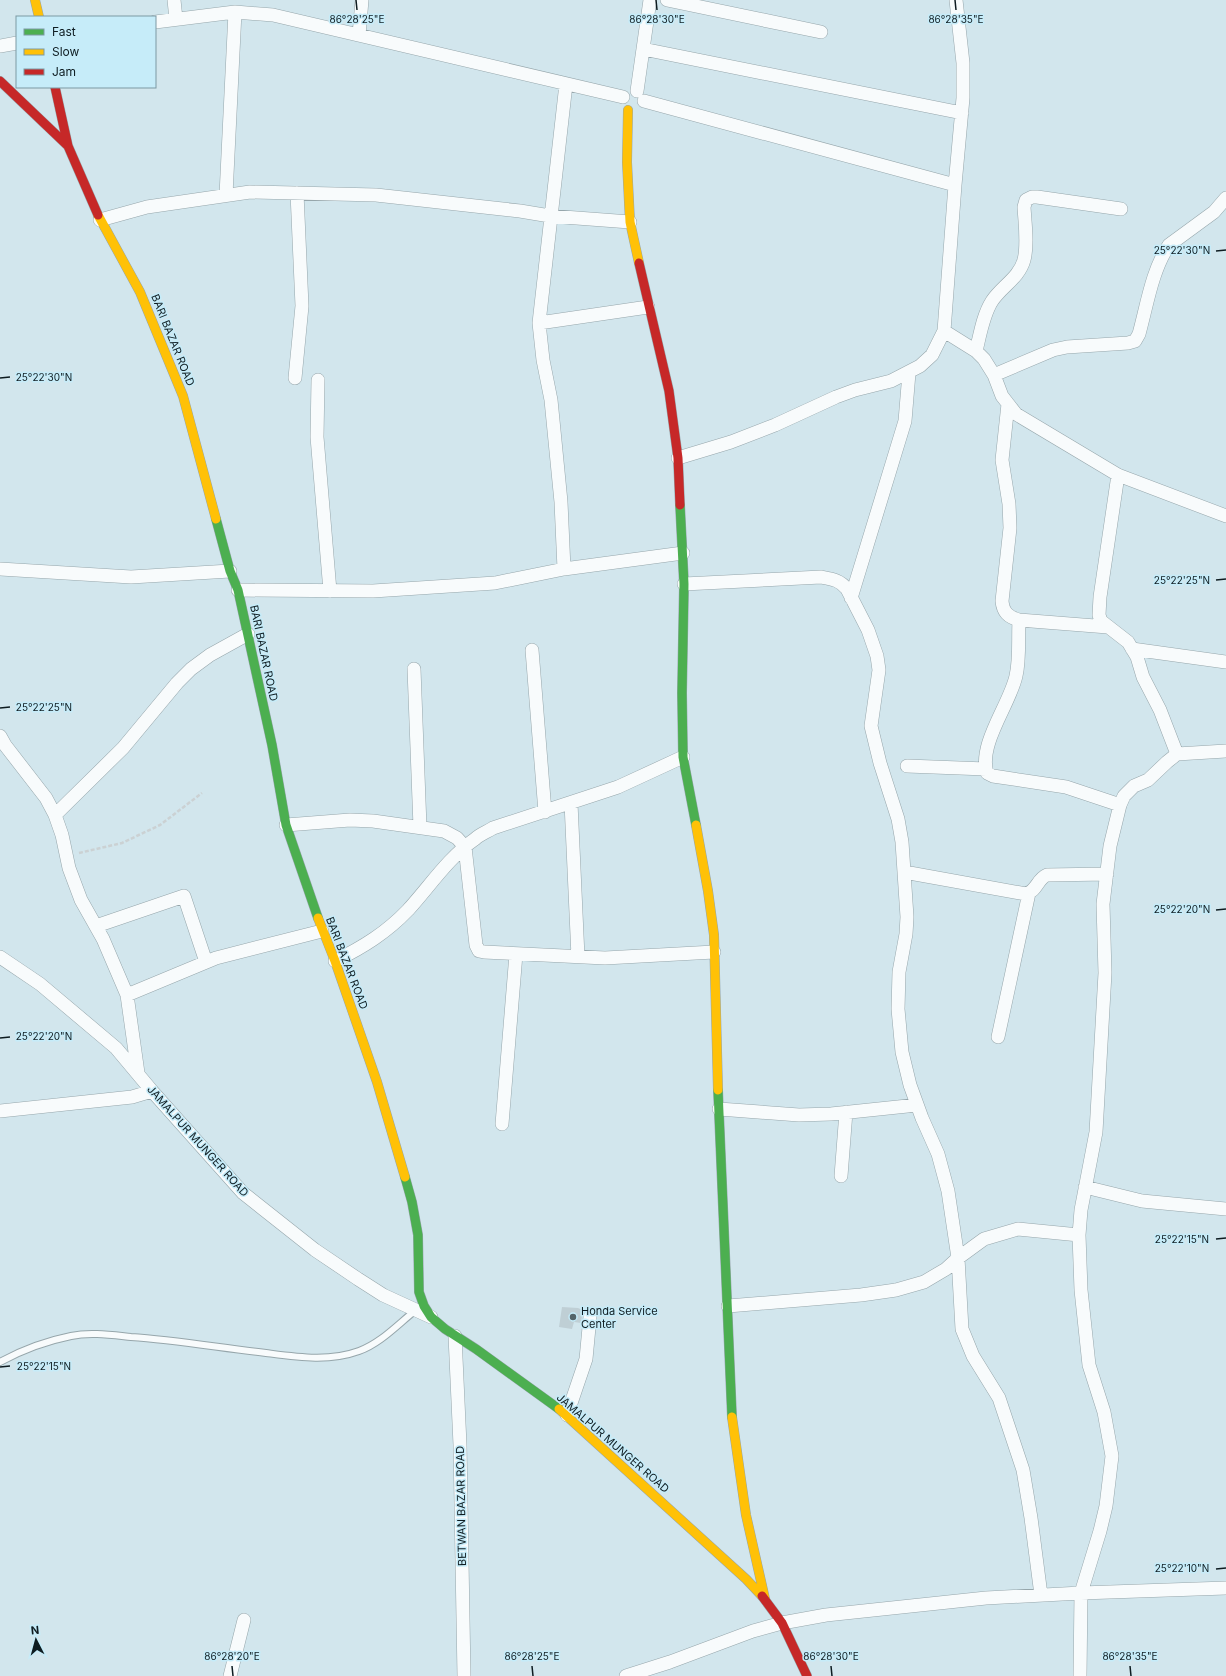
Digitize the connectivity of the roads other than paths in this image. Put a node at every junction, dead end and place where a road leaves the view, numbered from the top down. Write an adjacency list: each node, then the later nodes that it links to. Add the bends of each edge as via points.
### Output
1 (35, 0): 8 (street)
2 (174, 0): 9 (street)
3 (362, 0): 12 (street)
4 (650, 0): 15 (street)
5 (667, 0): 11 (street)
6 (956, 0): 22 (street, via 963,63)
7 (235, 12): 9 (street); 12 (street, via 273,15); 26 (street)
8 (39, 16)
9 (176, 19): 10 (street)
10 (156, 22)
11 (821, 32)
12 (359, 35): 17 (street)
13 (16, 43): 14 (street)
14 (0, 46)
15 (643, 49): 19 (street); 22 (street)
16 (0, 81): 23 (street)
17 (566, 84): 20 (street); 29 (street)
18 (55, 88): 23 (street, BARI BAZAR ROAD)
19 (640, 96): 20 (street, via 628,91); 21 (street, via 638,110); 24 (street)
20 (623, 97): 21 (street, via 623,104)
21 (628, 110): 31 (street)
22 (962, 113): 24 (street)
23 (68, 146): 30 (street, BARI BAZAR ROAD)
24 (955, 185): 34 (street)
25 (297, 193): 26 (street, via 250,192); 29 (street, via 376,195); 38 (street, via 302,306)
26 (226, 196): 30 (street, via 147,207)
27 (1226, 198): 37 (street, via 1214,212 1169,245 1164,252 1135,341 1067,346)
28 (1121, 209): 35 (street, via 1037,197 1026,200 1024,260 1015,276 992,302)
29 (550, 216): 31 (street); 33 (street)
30 (100, 220): 47 (street, BARI BAZAR ROAD, via 140,292 183,396)
31 (630, 222): 32 (street)
32 (648, 308): 33 (street); 41 (street, via 669,390)
33 (539, 323): 46 (street, via 551,400 561,502)
34 (944, 331): 35 (street); 36 (street, via 932,355)
35 (976, 351): 37 (street, via 984,358)
36 (909, 373): 41 (street, via 836,397 731,442); 51 (street, via 905,421)
37 (994, 375): 40 (street)
38 (295, 378)
39 (318, 380): 50 (street, via 317,437)
40 (1008, 404): 42 (street, via 1016,414); 52 (street, via 1002,460 1010,528 1002,601 1004,612)
41 (678, 458): 44 (street)
42 (1118, 475): 43 (street); 53 (street, via 1099,608 1101,621)
43 (1226, 516)
44 (682, 553): 46 (street); 48 (street)
45 (0, 569): 47 (street, via 131,577)
46 (564, 569): 50 (street, via 495,582 373,591)
47 (230, 571): 49 (street, BARI BAZAR ROAD)
48 (684, 584): 51 (street, via 821,577 843,583); 62 (street)
49 (238, 590): 50 (street); 54 (street, BARI BAZAR ROAD)
50 (330, 591)
51 (851, 598): 72 (street, via 868,630 877,656 879,670 871,726 898,819)
52 (1019, 620): 53 (street); 64 (street, via 1016,676 992,734)
53 (1108, 627): 55 (street, via 1122,637)
54 (248, 634): 68 (street, via 191,669 124,748); 69 (street, BARI BAZAR ROAD)
55 (1132, 649): 57 (street); 61 (street)
56 (532, 650): 67 (street)
57 (1226, 662)
58 (414, 669): 70 (street)
59 (0, 736): 68 (street, via 46,798)
60 (1226, 751): 61 (street)
61 (1178, 754): 66 (street, via 1148,780 1134,786 1124,796)
62 (684, 757): 65 (street, via 618,787); 77 (street, via 708,891)
63 (907, 766): 64 (street)
64 (986, 769): 66 (street, via 990,775 1066,787)
65 (571, 803): 67 (street); 80 (street)
66 (1120, 805): 73 (street, via 1110,846)
67 (545, 812): 71 (street, via 493,828)
68 (55, 816): 75 (street, via 81,900)
69 (286, 825): 70 (street, via 350,820); 76 (street, BARI BAZAR ROAD)
70 (420, 827): 71 (street, via 451,833)
71 (465, 847): 78 (street, via 477,948 484,952); 81 (street, via 385,932)
72 (904, 872): 74 (street, via 1022,894); 87 (street, via 907,917 899,972 898,1010 902,1052)
73 (1107, 874): 74 (street, via 1044,876); 93 (street, via 1103,904 1105,972 1096,1132)
74 (1029, 893): 84 (street)
75 (96, 926): 82 (street, via 184,896); 83 (street)
76 (322, 930): 81 (street, BARI BAZAR ROAD); 82 (street)
77 (714, 952): 80 (street); 88 (street)
78 (516, 954): 80 (street); 91 (street)
79 (0, 957): 85 (street, JAMALPUR MUNGER ROAD, via 40,984 85,1021 116,1048)
80 (578, 957)
81 (335, 961): 95 (street, BARI BAZAR ROAD, via 391,1126 412,1202)
82 (206, 962): 83 (street)
83 (128, 995): 85 (street)
84 (998, 1037)
85 (138, 1074): 86 (street, JAMALPUR MUNGER ROAD)
86 (152, 1091): 89 (street, via 132,1097); 99 (street, JAMALPUR MUNGER ROAD, via 243,1193 315,1250 383,1295)
87 (917, 1104): 90 (street); 97 (street, via 938,1154 948,1191)
88 (719, 1109): 90 (street, via 799,1114); 98 (street)
89 (0, 1111)
90 (846, 1112): 92 (street)
91 (502, 1124)
92 (841, 1176)
93 (1085, 1187): 94 (street, via 1142,1201); 96 (street)
94 (1226, 1209)
95 (418, 1235): 100 (street, JAMALPUR MUNGER ROAD, via 420,1292)
96 (1079, 1235): 97 (street, via 1018,1229 984,1239); 106 (street, via 1081,1290 1089,1366 1104,1412 1112,1456 1106,1506)
97 (958, 1258): 98 (street, via 946,1269 924,1282 896,1290); 107 (street, via 962,1329 972,1356 999,1398 1023,1470)
98 (728, 1306): 108 (street, via 732,1418 738,1468)
99 (416, 1310): 100 (street, JAMALPUR MUNGER ROAD); 103 (lane, via 376,1342 360,1351 342,1356 294,1356 165,1339 103,1334 72,1336 44,1343)
100 (431, 1317): 102 (street, JAMALPUR MUNGER ROAD)
101 (590, 1317): 104 (street, via 586,1359)
102 (455, 1336): 104 (street, JAMALPUR MUNGER ROAD, via 476,1348); 112 (street, BETWAN BAZAR ROAD)
103 (0, 1362)
104 (566, 1415): 108 (street, JAMALPUR MUNGER ROAD, via 726,1560)
105 (1226, 1588): 106 (street)
106 (1081, 1592): 107 (street); 115 (street)
107 (1041, 1596): 110 (street, via 986,1598 826,1615)
108 (766, 1601): 110 (street, JAMALPUR MUNGER ROAD)
109 (244, 1620): 111 (street)
110 (782, 1623): 113 (street); 114 (street, JAMALPUR MUNGER ROAD)
111 (230, 1676)
112 (464, 1676)
113 (626, 1676)
114 (807, 1676)
115 (1080, 1676)

